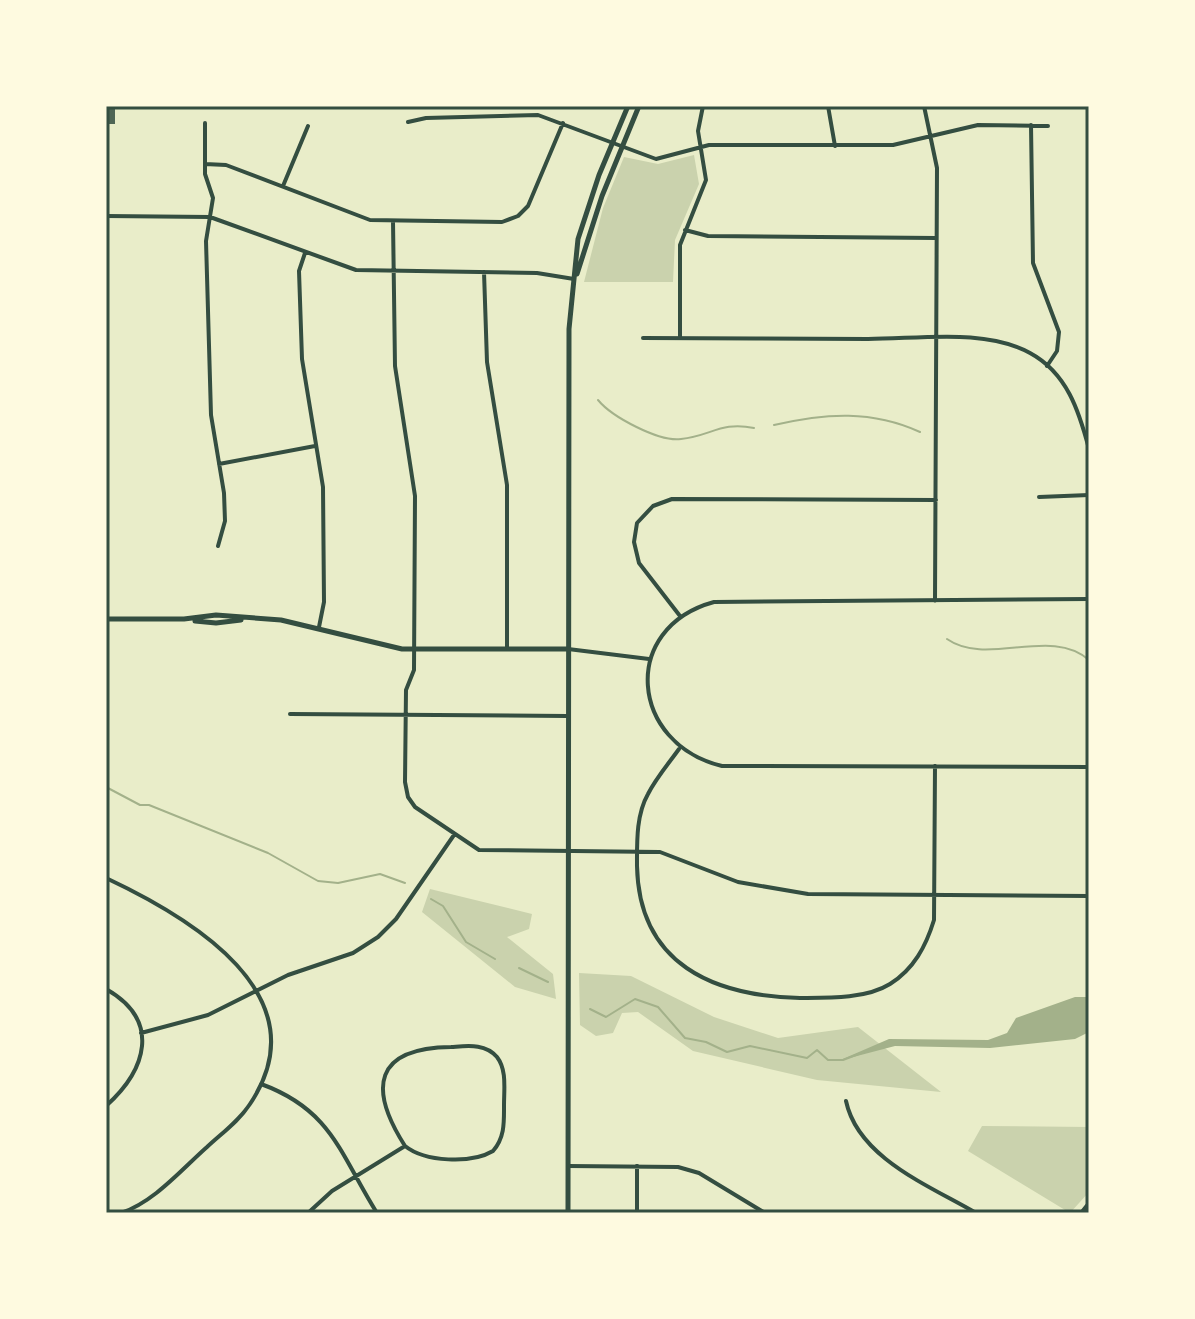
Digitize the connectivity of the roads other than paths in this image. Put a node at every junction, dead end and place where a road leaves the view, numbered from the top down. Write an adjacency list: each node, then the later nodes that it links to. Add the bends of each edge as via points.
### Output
1 (628, 106): 13 (street)
2 (639, 106): 16 (street)
3 (703, 106): 14 (street)
4 (828, 106): 15 (street)
5 (924, 106): 12 (street)
6 (408, 122): 8 (street, via 522,114)
7 (205, 123): 17 (street)
8 (563, 123): 13 (street); 21 (street, via 531,201 518,216 502,222)
9 (1031, 125): 11 (street); 12 (street, via 978,125); 31 (street, via 1033,263 1059,332 1057,351)
10 (308, 126): 18 (street)
11 (1048, 126)
12 (932, 137): 15 (street, via 893,145); 23 (street)
13 (613, 144): 16 (street); 27 (street, via 584,219)
14 (700, 146): 15 (street); 16 (street, via 656,159); 22 (street, via 705,189)
15 (835, 146)
16 (621, 147): 27 (street)
17 (205, 164): 18 (street, via 226,165); 20 (street, via 213,194)
18 (283, 186): 21 (street, via 370,220)
19 (106, 216): 20 (street)
20 (210, 217): 24 (street); 34 (street, via 206,241 211,415)
21 (393, 221): 25 (street)
22 (685, 230): 23 (street, via 708,236); 29 (street)
23 (936, 238): 30 (street)
24 (305, 253): 25 (street, via 356,270); 32 (street, via 299,271 302,359)
25 (392, 271): 26 (street); 44 (street, via 395,366 415,485)
26 (484, 272): 27 (street); 45 (street, via 487,362 507,485)
27 (575, 279): 46 (street, via 568,380)
28 (643, 338): 29 (street)
29 (680, 338): 30 (street)
30 (936, 339): 31 (street, via 1009,344); 37 (street)
31 (1047, 366): 33 (street, via 1075,402)
32 (316, 446): 34 (street); 43 (street, via 323,487 324,602)
33 (1089, 449)
34 (219, 464): 38 (street, via 225,521)
35 (1089, 495): 36 (street)
36 (1039, 497)
37 (936, 500): 40 (street); 41 (street, via 672,499 653,506 637,523 636,553)
38 (218, 546)
39 (1089, 599): 40 (street)
40 (935, 601): 41 (street, via 731,600 704,604)
41 (680, 616): 47 (street)
42 (106, 619): 43 (street, via 216,615)
43 (319, 627): 44 (street, via 375,645)
44 (415, 649): 45 (street); 49 (street)
45 (507, 649): 46 (street)
46 (567, 649): 47 (street); 50 (street)
47 (649, 659): 51 (street, via 650,704)
48 (290, 714): 49 (street)
49 (406, 714): 50 (street); 54 (street, via 408,797)
50 (567, 716): 56 (street)
51 (679, 749): 52 (street, via 722,766); 55 (street, via 647,795)
52 (935, 766): 53 (street); 58 (street)
53 (1089, 767)
54 (454, 835): 56 (street, via 479,850); 61 (street, via 378,937 353,953)
55 (637, 850): 56 (street); 58 (street, via 660,852 773,891); 58 (street, via 638,893 648,925 667,953 697,977 729,990 777,997 866,993 890,984 913,965 927,943)
56 (567, 851): 67 (street)
57 (106, 878): 61 (street, via 197,928)
58 (935, 896): 59 (street)
59 (1089, 896)
60 (106, 989): 62 (street, via 126,1004)
61 (257, 990): 62 (street, via 208,1015); 63 (street, via 269,1037)
62 (141, 1033): 65 (street, via 136,1075)
63 (261, 1084): 69 (street, via 314,1112); 71 (street, via 238,1118 148,1199)
64 (846, 1101): 77 (street, via 850,1121 886,1158)
65 (106, 1106)
66 (405, 1146): 66 (street, via 428,1156 474,1159 493,1151 504,1126 504,1072 491,1052 472,1046 425,1047 404,1053 389,1066 382,1099); 69 (street)
67 (568, 1166): 68 (street); 74 (street)
68 (637, 1166): 75 (street); 76 (street, via 699,1173)
69 (356, 1176): 72 (street); 73 (street)
70 (1089, 1203): 78 (street)
71 (121, 1213)
72 (308, 1213)
73 (377, 1213)
74 (568, 1213)
75 (637, 1213)
76 (765, 1213)
77 (976, 1213)
78 (1081, 1213)

